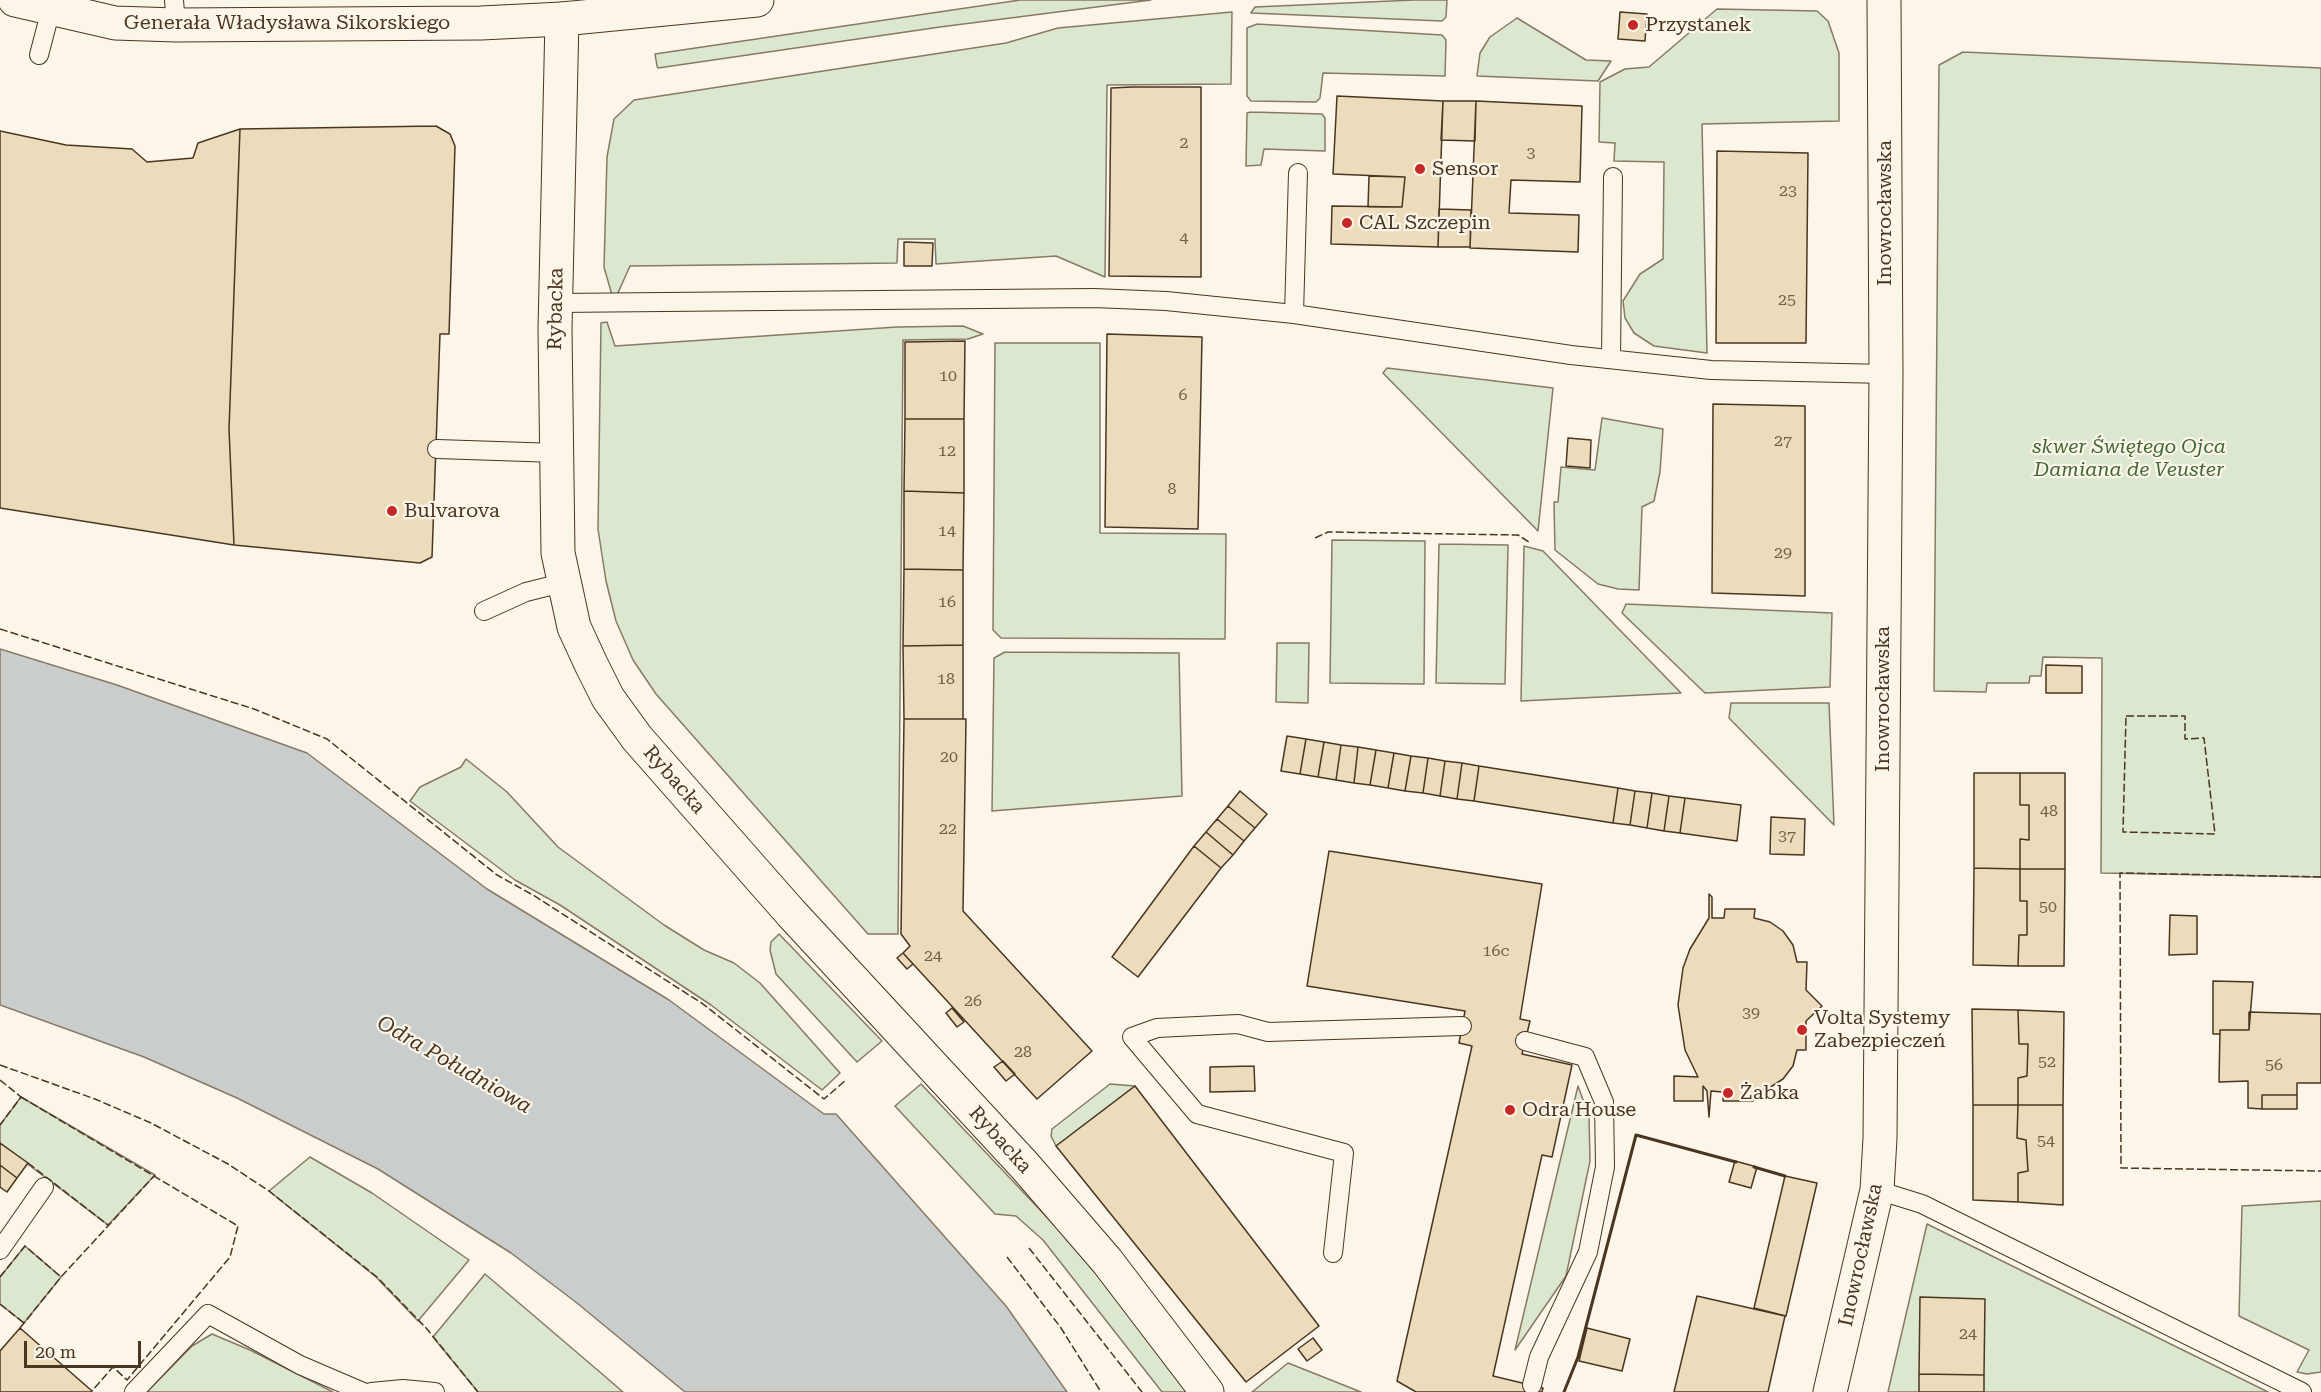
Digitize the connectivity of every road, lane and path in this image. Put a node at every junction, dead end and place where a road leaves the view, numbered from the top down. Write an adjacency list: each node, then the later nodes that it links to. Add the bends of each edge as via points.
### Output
1 (15, 0): 4 (street, Generała Władysława Sikorskiego)
2 (757, 0): 5 (street, Generała Władysława Sikorskiego)
3 (1884, 0): 13 (street, Inowrocławska)
4 (51, 9): 6 (street, Generała Władysława Sikorskiego, via 115,23); 7 (lane)
5 (561, 9): 6 (street, Generała Władysława Sikorskiego, via 444,24); 10 (street, Rybacka)
6 (175, 13)
7 (39, 55)
8 (1298, 173): 11 (lane)
9 (1613, 177): 12 (lane)
10 (556, 303): 11 (lane, via 1094,298); 15 (street, Rybacka)
11 (1294, 314): 12 (lane)
12 (1611, 360): 13 (lane, via 1711,370)
13 (1886, 374): 21 (street, Inowrocławska)
14 (437, 449): 15 (lane)
15 (557, 453): 16 (street, Rybacka)
16 (562, 583): 17 (lane); 29 (street, Rybacka, via 574,627 591,664 608,698 637,738 791,913 1025,1166 1107,1261)
17 (484, 611)
18 (1462, 1026): 23 (lane, via 1268,1032 1238,1024 1157,1028 1131,1037 1197,1114 1344,1153)
19 (1526, 1041): 24 (lane, via 1585,1057 1604,1102 1605,1167 1588,1252 1539,1357)
20 (44, 1187): 22 (lane)
21 (1877, 1190): 30 (street, Inowrocławska); 31 (lane, via 1941,1213)
22 (0, 1250)
23 (1334, 1253)
24 (1532, 1385)
25 (134, 1392): 26 (lane, via 208,1314 300,1365)
26 (363, 1392)
27 (371, 1392): 28 (lane)
28 (435, 1392)
29 (1207, 1392)
30 (1830, 1392)
31 (2302, 1392)

